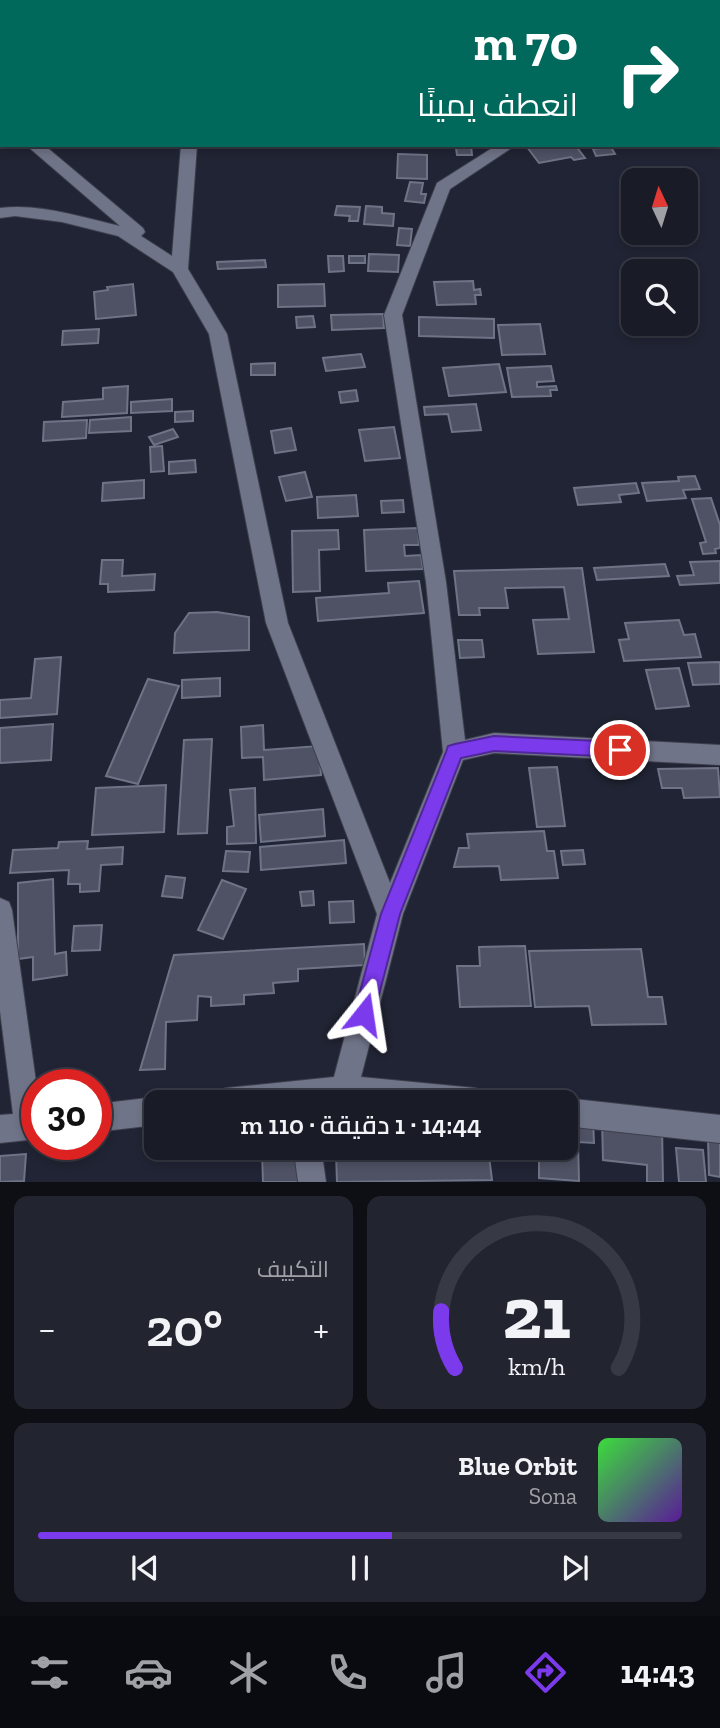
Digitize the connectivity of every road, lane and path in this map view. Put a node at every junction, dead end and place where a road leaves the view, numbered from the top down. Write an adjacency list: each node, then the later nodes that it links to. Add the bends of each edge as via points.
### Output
1 (36, 147): 5 (street)
2 (189, 147): 5 (street)
3 (505, 147): 6 (street, via 443,186 393,315 436,582)
4 (0, 213): 5 (street, via 62,217 124,232)
5 (180, 269): 9 (street, via 218,334 276,623)
6 (455, 752): 7 (street, via 494,743); 9 (street)
7 (720, 755)
8 (0, 910): 10 (street)
9 (390, 914): 11 (street)
10 (24, 1069)
11 (343, 1090)
12 (144, 1112): 14 (street)
13 (578, 1113): 17 (street)
14 (112, 1116)
15 (21, 1126): 16 (street)
16 (0, 1129)
17 (720, 1129)
18 (309, 1160): 19 (street)
19 (312, 1182)

